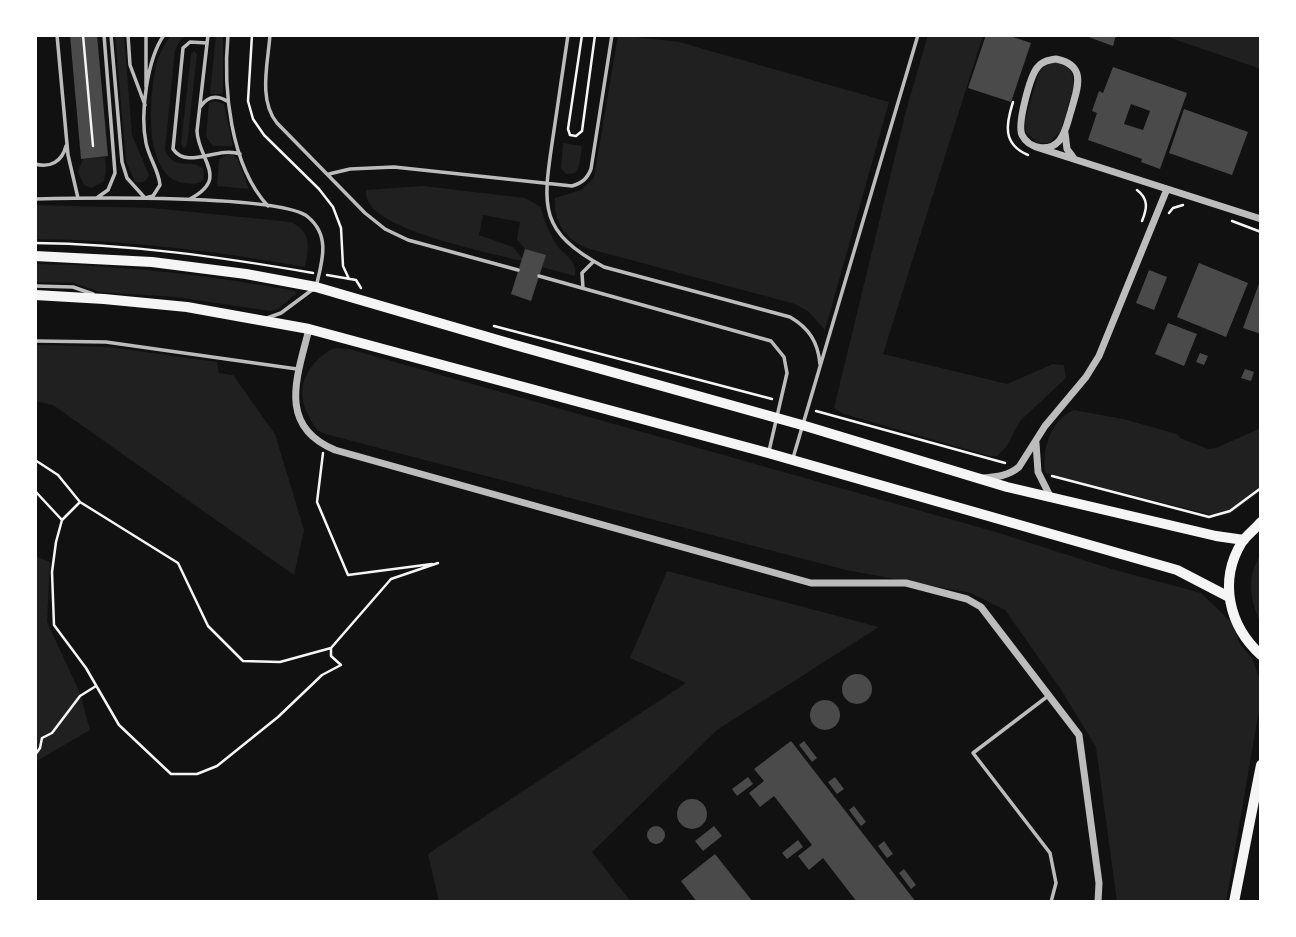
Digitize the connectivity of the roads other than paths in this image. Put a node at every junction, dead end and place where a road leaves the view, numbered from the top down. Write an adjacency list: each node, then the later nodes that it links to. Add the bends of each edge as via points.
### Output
1 (57, 35): 18 (lane)
2 (104, 35): 28 (lane, via 115,173 108,190)
3 (111, 35): 29 (lane, via 122,162 127,178)
4 (128, 35): 15 (lane, via 130,65)
5 (146, 35): 15 (lane)
6 (164, 35): 15 (lane, via 153,57)
7 (208, 35): 13 (lane)
8 (228, 35): 14 (lane)
9 (270, 35): 24 (lane, via 270,112)
10 (568, 35): 25 (lane)
11 (612, 35): 25 (lane, via 588,175 572,186)
12 (918, 35): 46 (lane)
13 (207, 43): 16 (lane); 22 (lane, via 190,42 183,48 172,145 178,155)
14 (229, 103): 16 (lane, via 215,97); 20 (lane)
15 (146, 107): 29 (lane, via 146,143 160,185)
16 (200, 107): 22 (lane, via 197,138)
17 (1065, 130): 19 (street, via 1053,145); 19 (street, via 1078,80 1070,64 1049,60 1034,74 1020,121 1022,134); 21 (street, via 1065,143)
18 (66, 141): 23 (lane, via 64,153 55,163); 27 (lane)
19 (1036, 147): 21 (street)
20 (240, 154): 22 (lane, via 226,150); 32 (lane, via 252,185)
21 (1073, 157): 26 (street)
22 (205, 158): 31 (lane, via 211,168 208,184)
23 (35, 164)
24 (329, 174): 25 (lane, via 394,167); 36 (lane, via 375,221 396,235)
25 (546, 181): 35 (lane, via 553,223 569,246)
26 (1167, 189): 33 (street); 50 (street, via 1099,356)
27 (78, 198): 28 (lane); 30 (lane)
28 (92, 198): 29 (lane)
29 (145, 198): 31 (lane)
30 (35, 199)
31 (188, 200): 32 (lane)
32 (268, 206): 39 (lane, via 295,209 318,229 324,252)
33 (1261, 219)
34 (35, 256): 39 (main road, via 152,262)
35 (593, 262): 40 (lane, via 582,273); 46 (lane, via 790,317 815,341)
36 (518, 270)
37 (539, 276): 40 (lane)
38 (35, 286): 42 (lane, via 73,287)
39 (316, 287): 43 (lane, via 281,313); 48 (main road)
40 (583, 288): 48 (lane, via 771,341 787,365)
41 (35, 295): 42 (main road)
42 (104, 299): 43 (main road)
43 (261, 319): 44 (main road)
44 (309, 329): 47 (street); 51 (main road)
45 (35, 341): 47 (lane, via 106,342)
46 (820, 364): 49 (lane)
47 (299, 369): 59 (street, via 295,389 300,421 324,446 811,583 906,583 967,599 981,607)
48 (777, 418): 49 (main road); 51 (lane)
49 (802, 425): 52 (lane); 53 (main road)
50 (1036, 442): 53 (street, via 1012,473); 54 (street, via 1038,472)
51 (768, 453): 52 (main road)
52 (792, 460): 57 (main road, via 1177,570)
53 (981, 478): 54 (main road)
54 (1051, 498): 56 (main road)
55 (1261, 522): 56 (main road)
56 (1244, 540): 57 (main road, via 1235,555)
57 (1229, 597): 58 (main road, via 1238,628)
58 (1261, 655)
59 (1050, 695): 61 (street, via 1081,742); 62 (lane, via 973,753 1050,853 1056,883)
60 (1261, 765): 63 (main road)
61 (1097, 901)
62 (1051, 902)
63 (1234, 902)

